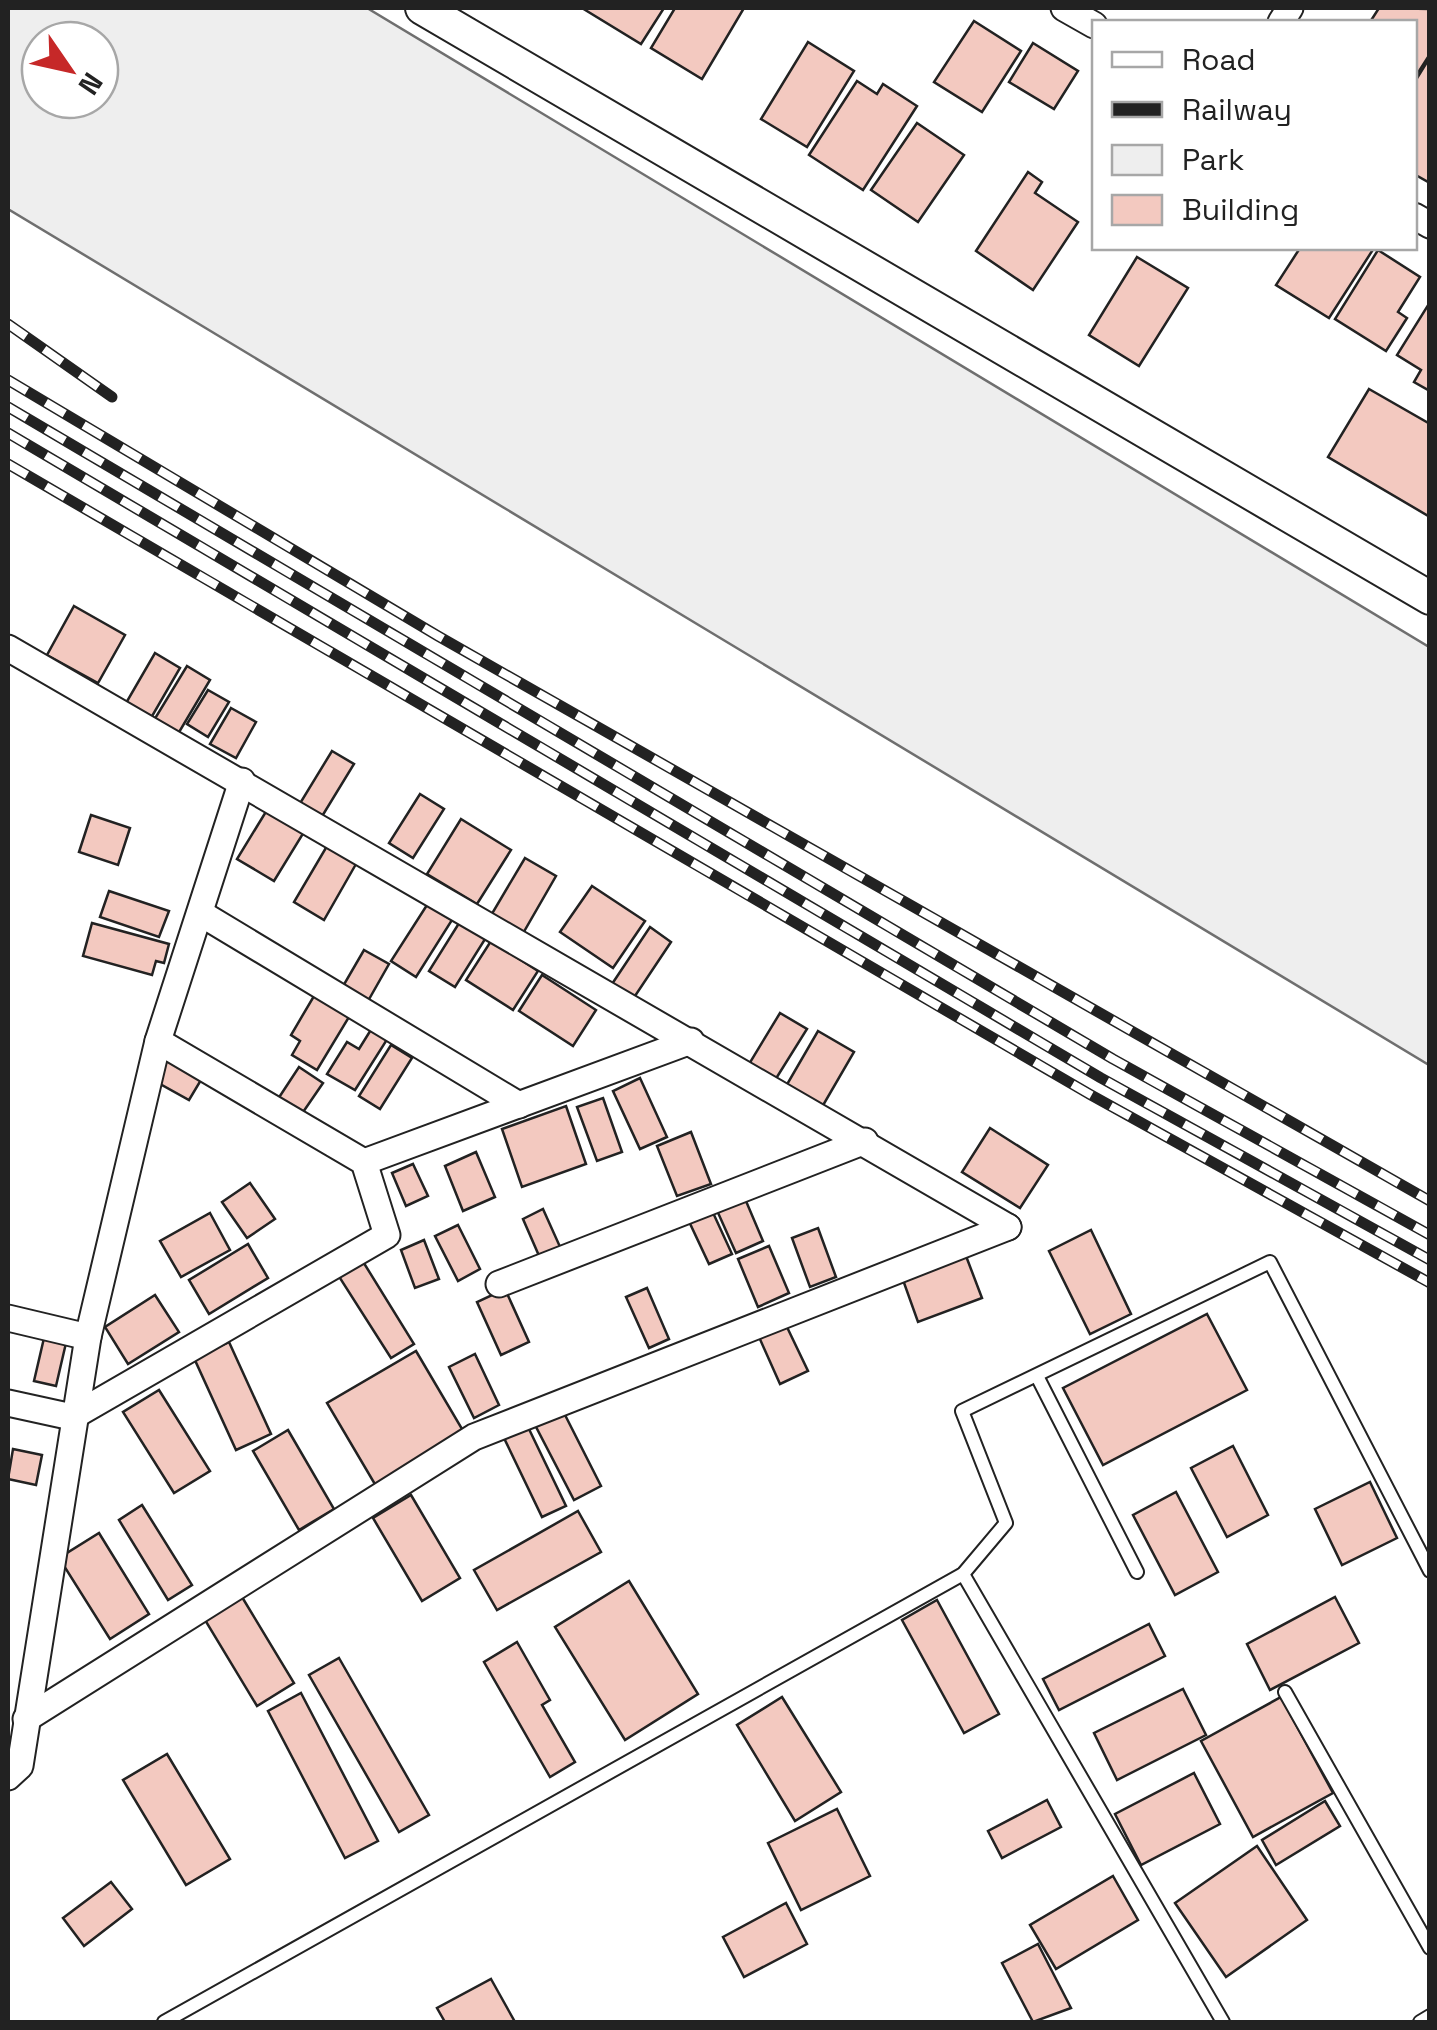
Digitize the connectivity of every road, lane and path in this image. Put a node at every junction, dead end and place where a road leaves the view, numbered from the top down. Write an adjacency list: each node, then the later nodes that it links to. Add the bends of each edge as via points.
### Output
1 (422, 8): 4 (street)
2 (1064, 8): 3 (street)
3 (1092, 25)
4 (1430, 598)
5 (8, 648): 6 (street)
6 (242, 781): 7 (street); 9 (street)
7 (200, 913): 8 (street); 10 (street)
8 (158, 1042): 12 (street); 15 (street)
9 (691, 1042): 10 (street); 11 (street)
10 (519, 1105): 12 (street)
11 (865, 1142): 13 (street); 23 (street, via 1008,1227 474,1437)
12 (364, 1162): 18 (street, via 387,1235)
13 (499, 1284)
14 (8, 1318): 15 (street)
15 (88, 1337): 18 (street)
16 (1038, 1378): 19 (lane, via 1270,1262); 20 (lane); 21 (lane, via 962,1411 1006,1523)
17 (8, 1403): 18 (street)
18 (72, 1417): 23 (street)
19 (1430, 1571)
20 (1137, 1572)
21 (963, 1574): 27 (lane); 28 (lane)
22 (1285, 1692): 25 (lane)
23 (26, 1720): 24 (street, via 20,1766)
24 (8, 1777)
25 (1430, 1948)
26 (1430, 2016): 29 (lane)
27 (164, 2022)
28 (1223, 2022)
29 (1420, 2022)

